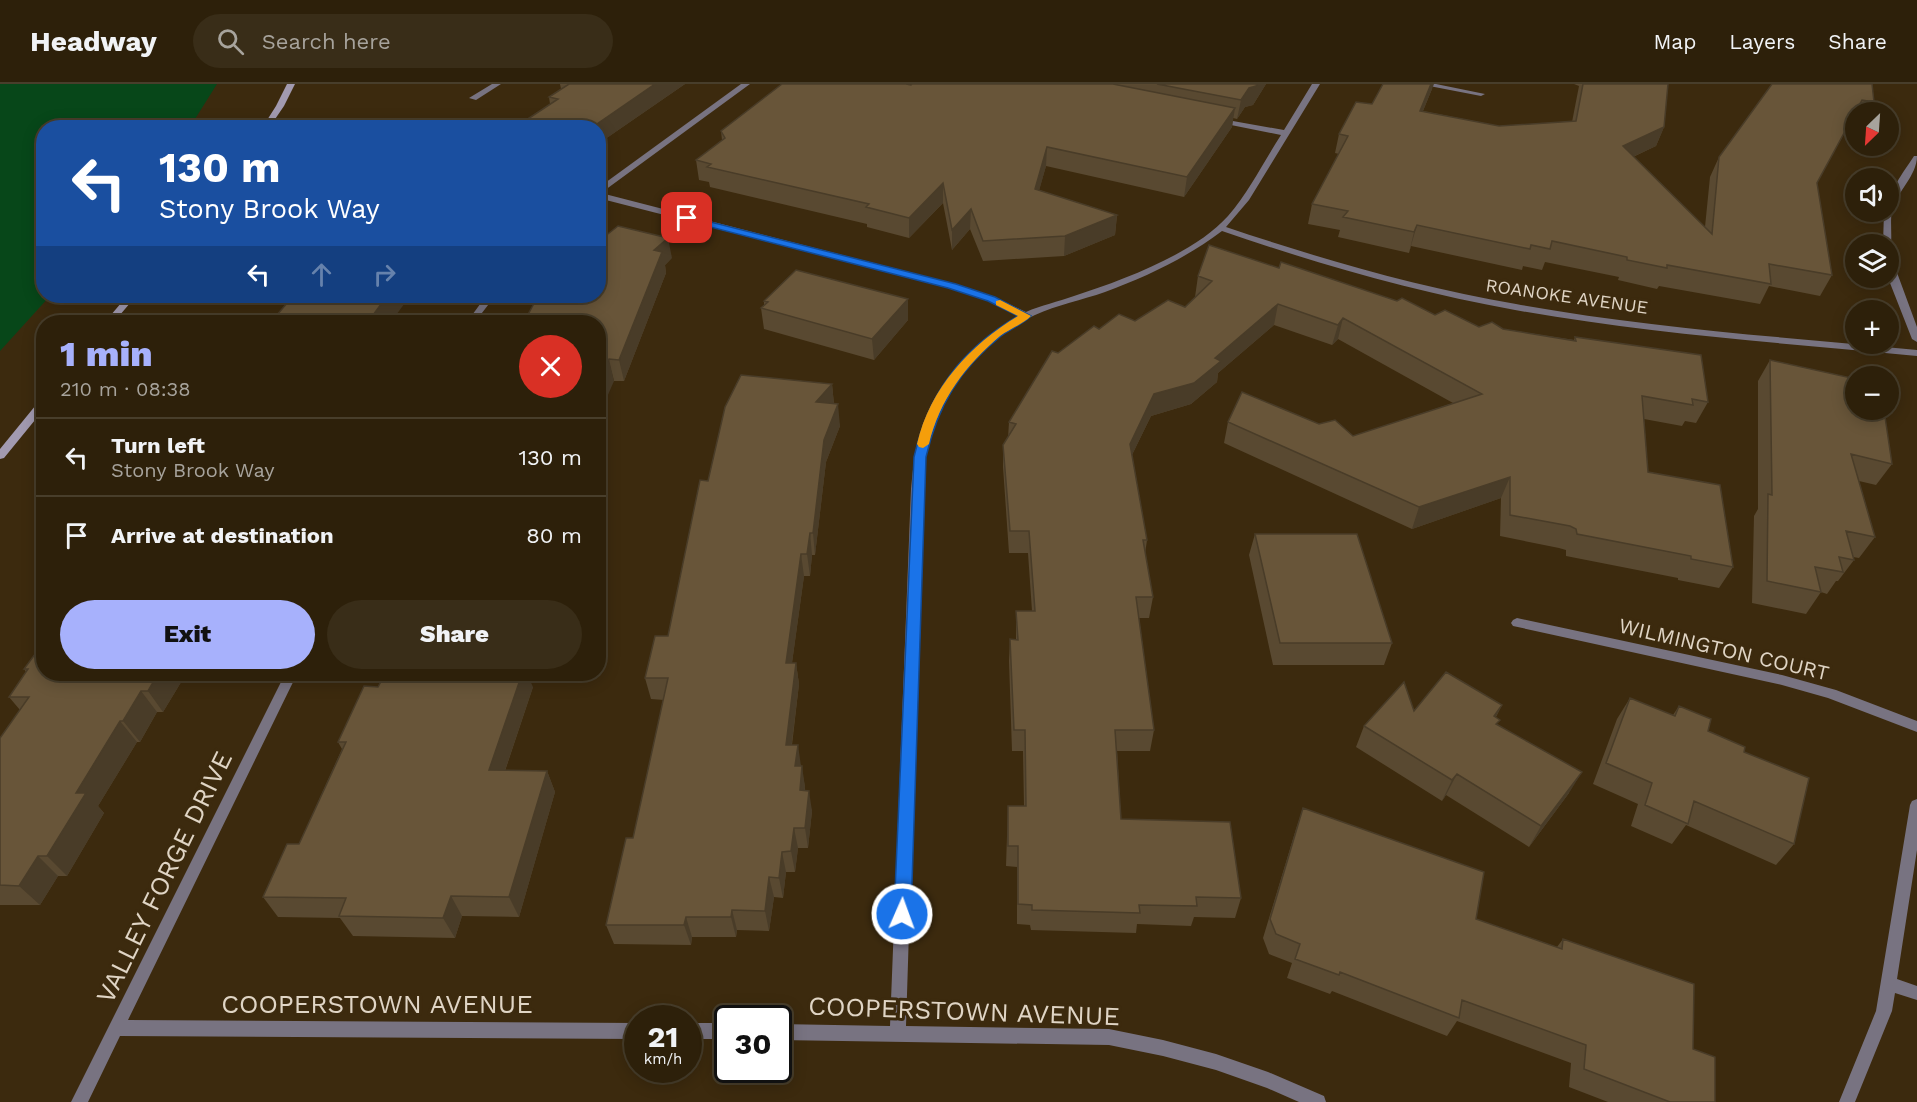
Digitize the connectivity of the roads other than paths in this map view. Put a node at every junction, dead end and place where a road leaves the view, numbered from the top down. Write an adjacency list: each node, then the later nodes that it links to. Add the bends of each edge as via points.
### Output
1 (291, 84): 9 (main road)
2 (497, 84): 7 (street)
3 (746, 84): 12 (street)
4 (1316, 84): 10 (street)
5 (1423, 84): 6 (street)
6 (1480, 94)
7 (472, 98)
8 (1206, 118): 10 (street)
9 (270, 120)
10 (1285, 133): 15 (street, via 1250,190)
11 (1917, 158): 13 (street)
12 (606, 187)
13 (1899, 187)
14 (606, 195): 19 (street, via 952,286)
15 (1220, 228): 19 (street, via 1173,261); 21 (street, ROANOKE AVENUE, via 1347,269 1514,307)
16 (1897, 288): 20 (street)
17 (124, 303): 18 (main road)
18 (115, 315)
19 (1026, 316): 33 (street, via 999,332 954,376 927,427 920,457)
20 (1917, 339)
21 (1917, 353)
22 (36, 412): 23 (main road)
23 (0, 456)
24 (1517, 623): 26 (street, WILMINGTON COURT, via 1782,680)
25 (288, 681): 30 (street, VALLEY FORGE DRIVE)
26 (1917, 727)
27 (1917, 805): 28 (street)
28 (1890, 984): 29 (street); 36 (street, via 1884,1011)
29 (1917, 993)
30 (116, 1028): 31 (street, COOPERSTOWN AVENUE); 34 (street, VALLEY FORGE DRIVE)
31 (624, 1031)
32 (792, 1032): 33 (street, COOPERSTOWN AVENUE)
33 (898, 1032): 35 (street, COOPERSTOWN AVENUE, via 1109,1037 1210,1060 1264,1077)
34 (79, 1102)
35 (1318, 1102)
36 (1847, 1102)

